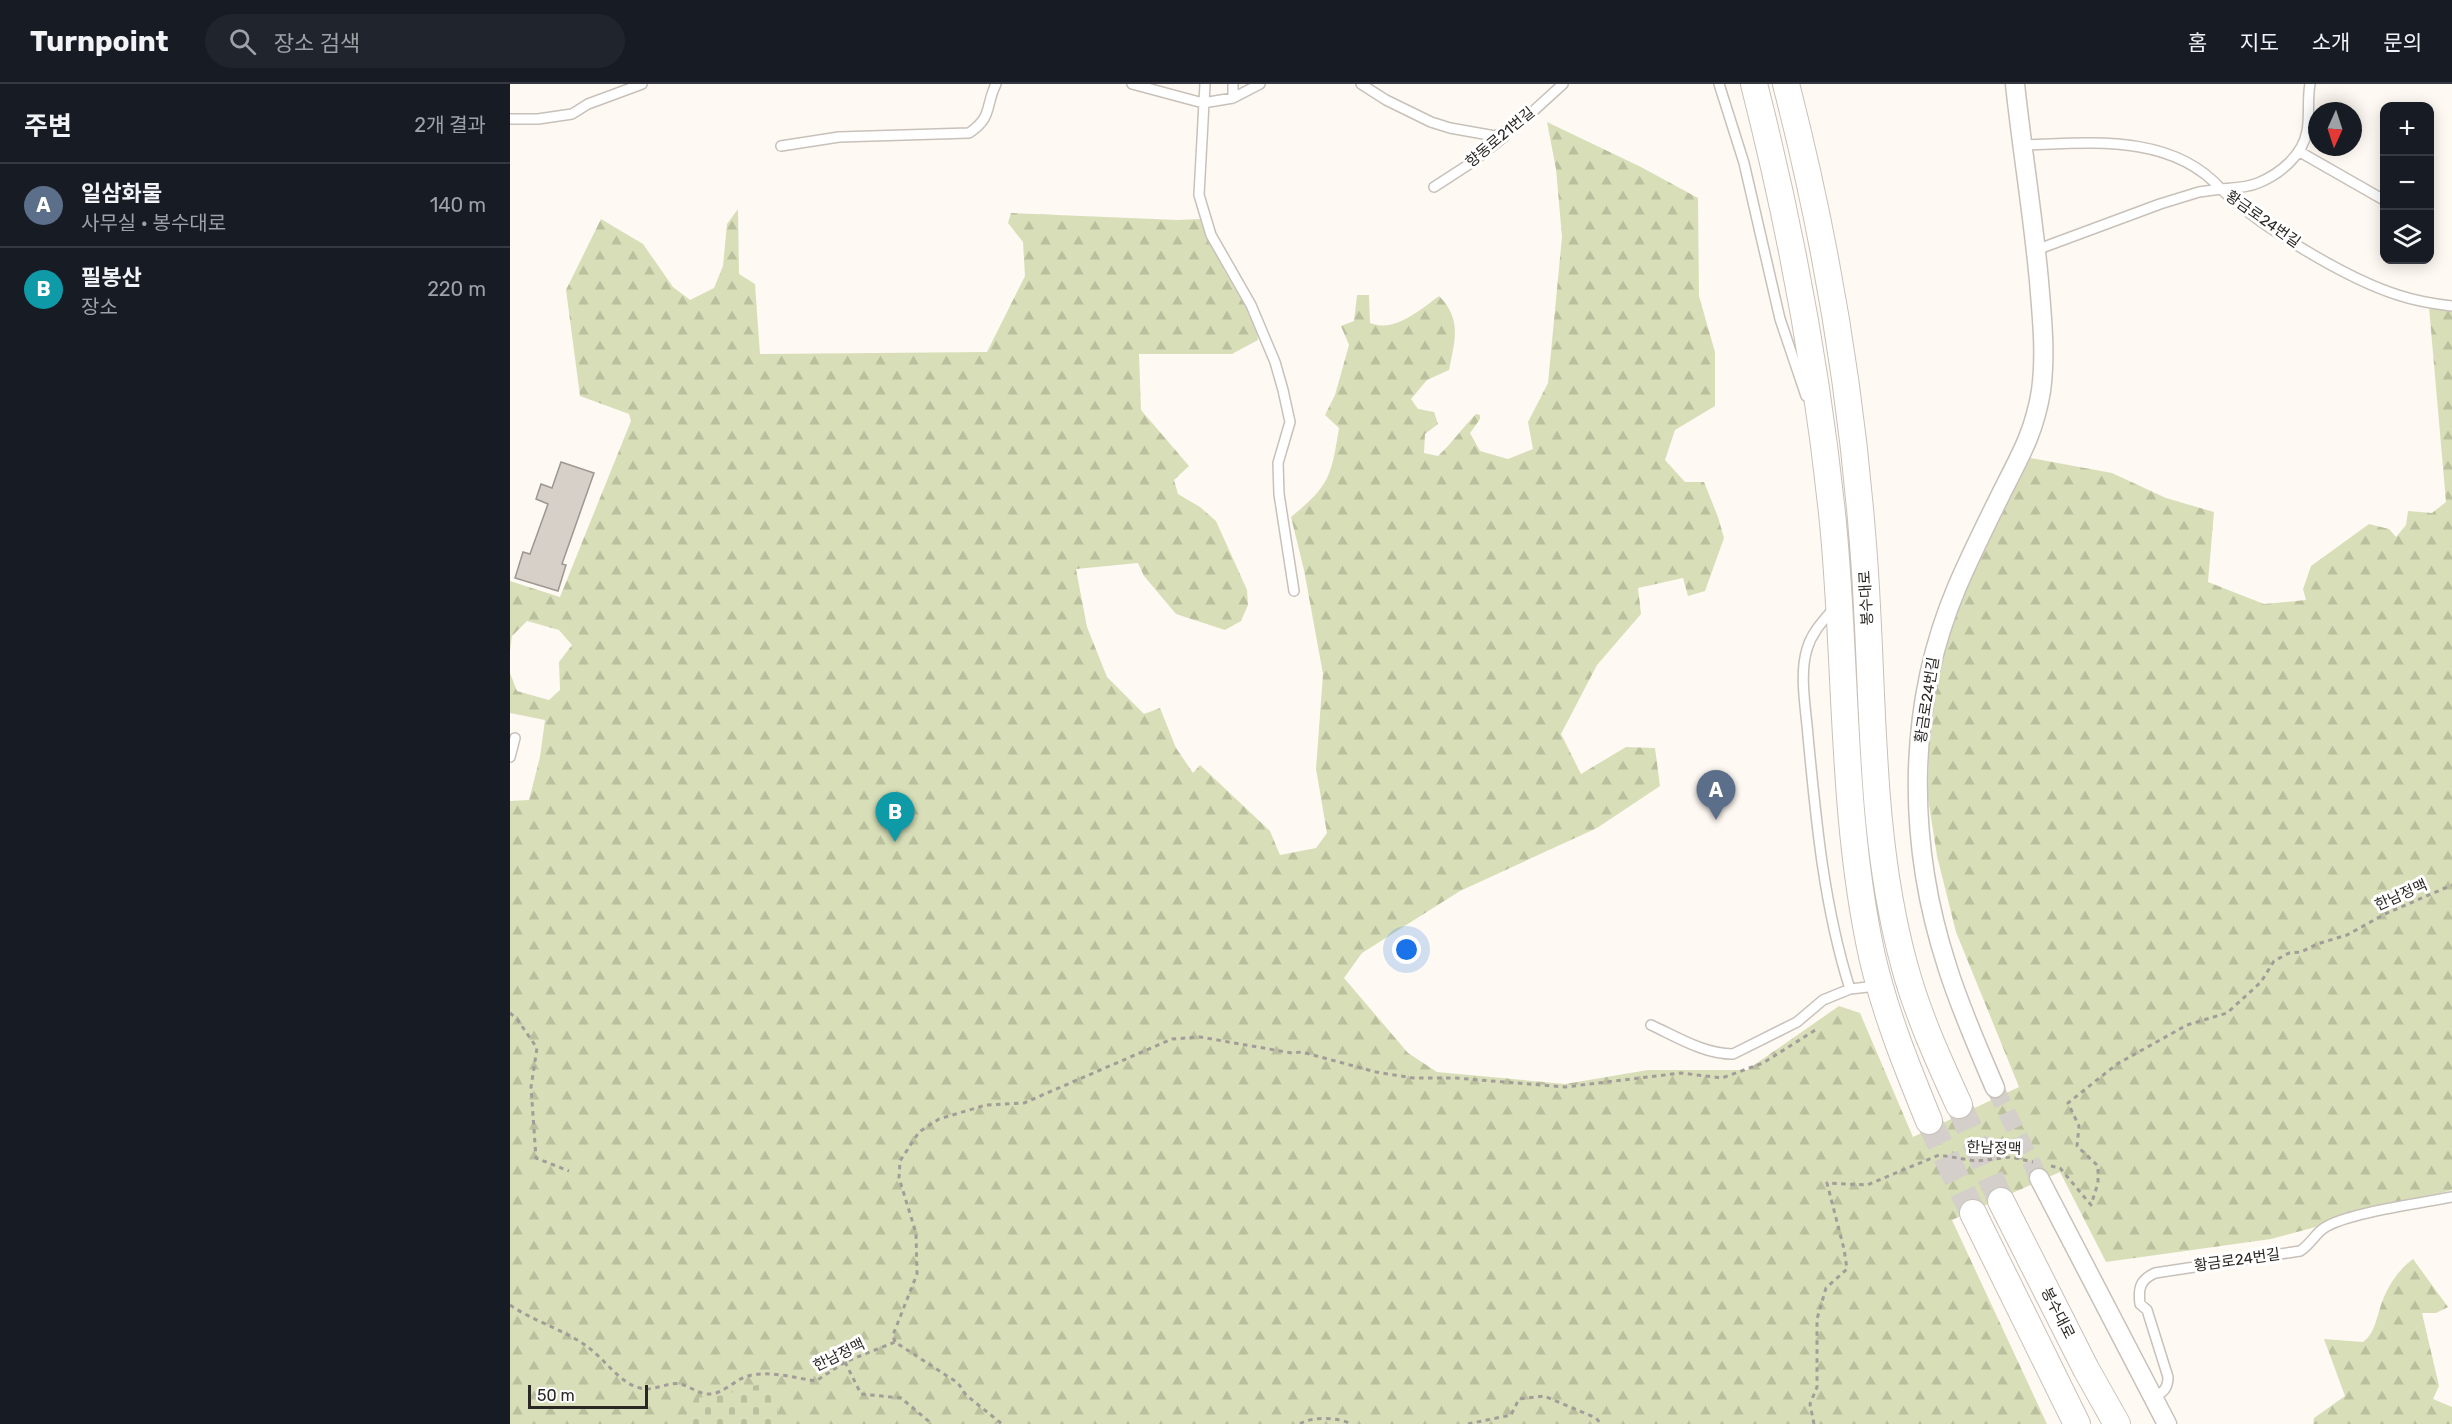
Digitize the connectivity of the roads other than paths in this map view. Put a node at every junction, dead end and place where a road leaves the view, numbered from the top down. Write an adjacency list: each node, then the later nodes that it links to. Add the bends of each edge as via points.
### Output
1 (642, 84): 16 (lane, via 572,114)
2 (996, 84): 19 (lane, via 987,116 969,133 839,137)
3 (1132, 84): 15 (lane)
4 (1205, 84): 15 (lane)
5 (1233, 84): 14 (lane)
6 (1260, 84): 14 (lane)
7 (1361, 84): 17 (lane, via 1386,100 1450,128 1495,136)
8 (1563, 84): 17 (lane, 향동로21번길)
9 (1719, 84): 26 (lane, via 1744,163 1780,319)
10 (1754, 84): 26 (main road, 봉수대로, via 1804,307)
11 (1786, 84): 35 (main road, 봉수대로, via 1826,254 1846,387 1862,532 1881,838 1891,906 1925,1029)
12 (2015, 84): 18 (street, 황금로24번길)
13 (2310, 84): 20 (lane, via 2307,131)
14 (1233, 98): 15 (lane)
15 (1203, 103): 27 (lane, via 1199,195 1211,235 1251,305 1275,362 1290,422 1278,473)
16 (510, 119)
17 (1521, 123): 21 (lane, 향동로21번길)
18 (2023, 145): 22 (lane, via 2106,142 2139,146 2196,167); 24 (street, 황금로24번길)
19 (781, 146)
20 (2300, 152): 22 (lane, via 2258,183); 23 (lane)
21 (1434, 187)
22 (2221, 189): 24 (lane, 황금로24번길, via 2160,204); 25 (lane, 황금로24번길, via 2258,220 2363,281 2396,295)
23 (2380, 197)
24 (2036, 250): 34 (street, 황금로24번길, via 2044,359 2037,410 2027,445 1964,570 1937,640 1922,708 1918,762 1920,833 1936,929 1957,996)
25 (2452, 306)
26 (1823, 445): 28 (main road, 봉수대로)
27 (1294, 591)
28 (1838, 603): 31 (main road, 봉수대로, via 1854,831 1864,910); 32 (lane, 봉수대로, via 1814,630 1806,651 1804,677 1819,841 1836,946)
29 (515, 738): 30 (lane)
30 (510, 757)
31 (1880, 986): 32 (lane); 36 (main road, 봉수대로)
32 (1850, 989): 33 (lane, via 1823,1000 1797,1022 1733,1054 1700,1047)
33 (1651, 1025)
34 (1995, 1088)
35 (1959, 1105)
36 (1929, 1121)
37 (2039, 1178): 41 (street)
38 (2452, 1197): 41 (lane, 황금로24번길, via 2345,1218 2322,1229 2300,1251 2146,1277 2139,1292 2140,1304 2147,1310 2168,1377 2164,1392)
39 (2001, 1201): 43 (main road, 봉수대로)
40 (1973, 1213): 42 (main road)
41 (2153, 1399): 44 (street)
42 (2077, 1424)
43 (2118, 1424)
44 (2167, 1424)

